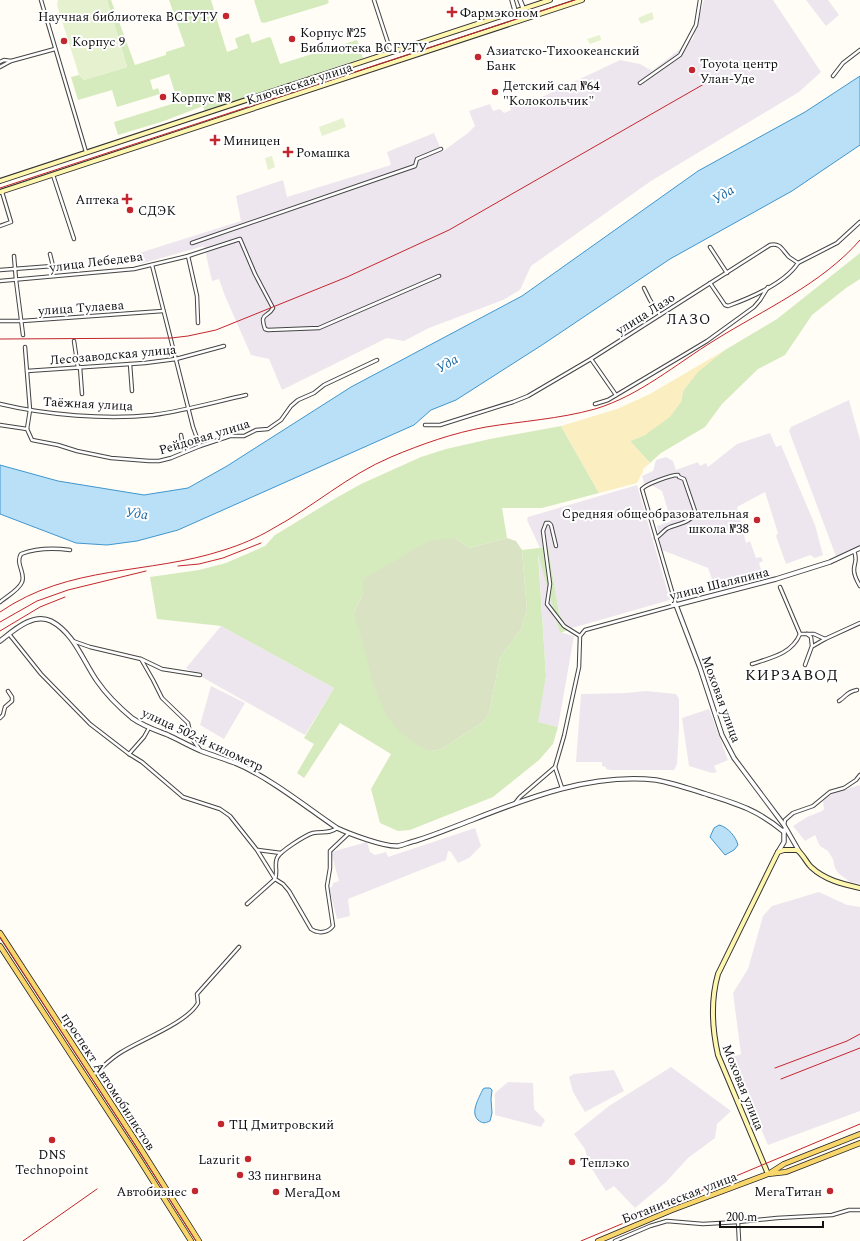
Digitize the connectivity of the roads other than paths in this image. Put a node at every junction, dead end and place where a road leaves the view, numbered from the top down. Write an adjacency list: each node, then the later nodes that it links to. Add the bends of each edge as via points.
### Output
1 (41, 0): 12 (street)
2 (374, 0): 14 (street)
3 (512, 0): 9 (street)
4 (520, 0): 8 (street)
5 (550, 0): 8 (main road, Ключевская улица)
6 (582, 0): 10 (main road, Ключевская улица)
7 (700, 0): 19 (street, via 696,25 680,55)
8 (524, 8): 9 (main road, Ключевская улица); 10 (street)
9 (514, 12): 11 (street); 14 (main road, Ключевская улица)
10 (527, 18): 11 (main road, Ключевская улица)
11 (518, 21): 21 (main road, Ключевская улица)
12 (56, 48): 15 (street); 23 (street)
13 (860, 50): 18 (street, via 843,63)
14 (391, 52): 20 (main road, Ключевская улица)
15 (11, 61): 16 (street); 17 (street)
16 (0, 62)
17 (0, 67)
18 (833, 76)
19 (640, 84)
20 (244, 100): 21 (main road); 23 (main road, Ключевская улица)
21 (248, 110): 25 (main road, Ключевская улица)
22 (441, 149): 31 (street, via 418,159 414,166)
23 (86, 152): 24 (main road, Ключевская улица)
24 (49, 164): 25 (main road); 26 (main road, Ключевская улица)
25 (53, 174): 27 (main road, Ключевская улица); 30 (street)
26 (0, 181)
27 (1, 192): 29 (street, via 11,222)
28 (860, 222): 36 (street, via 837,243)
29 (0, 226)
30 (74, 239)
31 (192, 243)
32 (710, 247): 40 (street)
33 (50, 254): 38 (street, via 53,266)
34 (14, 256): 38 (street)
35 (188, 256): 37 (street, улица Лебедева); 41 (street, улица Лебедева, via 240,239 273,308 263,317 265,329 319,328); 51 (street, via 197,296)
36 (798, 263): 40 (street, улица Лазо, via 774,244); 45 (street, via 793,271)
37 (152, 265): 42 (street, улица Лебедева, via 134,269); 47 (street)
38 (15, 269): 39 (street); 42 (street)
39 (0, 270)
40 (727, 273): 44 (street, улица Лазо)
41 (439, 276)
42 (16, 280): 43 (street, улица Лебедева); 50 (street)
43 (0, 281)
44 (710, 283): 45 (street, via 728,306 748,299); 48 (street, улица Лазо)
45 (768, 287): 65 (street, via 754,307 707,341)
46 (644, 288): 48 (street)
47 (163, 311): 50 (street, улица Тулаева); 56 (street)
48 (660, 315): 57 (street, улица Лазо)
49 (0, 321): 50 (street, улица Тулаева)
50 (22, 321): 52 (street)
51 (198, 323)
52 (23, 335)
53 (74, 341): 60 (street)
54 (224, 346): 56 (street, Лесозаводская улица)
55 (25, 347): 61 (street)
56 (176, 359): 59 (street, Лесозаводская улица); 68 (street)
57 (591, 359): 65 (street); 71 (street, улица Лазо, via 513,402 440,425)
58 (377, 360): 74 (street, Рейдовая улица, via 298,400 281,420 268,429 256,430 244,436 230,436)
59 (130, 364): 60 (street, Лесозаводская улица); 62 (street)
60 (79, 367): 61 (street, Лесозаводская улица); 63 (street)
61 (27, 371): 69 (street)
62 (132, 391)
63 (82, 394)
64 (246, 395): 68 (street, Таёжная улица)
65 (616, 395): 67 (street)
66 (0, 404): 69 (street, Таёжная улица)
67 (595, 404)
68 (189, 408): 69 (street, Таёжная улица, via 117,417); 74 (street)
69 (30, 410): 72 (street)
70 (0, 425): 72 (street)
71 (424, 425)
72 (27, 430): 75 (street, Рейдовая улица, via 32,440 111,458 159,461)
73 (181, 435): 75 (street)
74 (200, 446): 75 (street, Рейдовая улица)
75 (184, 452)
76 (656, 538): 76 (street, Моховая улица, via 668,528 694,515 685,480 676,474 642,489); 84 (street, Моховая улица)
77 (556, 546): 87 (street, via 551,525 549,522 546,523 543,531 550,584 547,604 564,626)
78 (860, 548): 80 (street, улица Шаляпина)
79 (70, 550): 83 (street, via 55,548 21,554 19,560 22,582)
80 (854, 551): 81 (street, via 855,576); 84 (street, улица Шаляпина, via 830,562 776,579)
81 (860, 586)
82 (780, 587): 88 (street)
83 (0, 602)
84 (676, 604): 87 (street, улица Шаляпина, via 585,630); 108 (street, Моховая улица, via 722,735 734,758)
85 (860, 623): 89 (street)
86 (9, 634): 90 (street, улица 502-й километр, via 39,619 50,621); 91 (street, улица 502-й километр); 103 (street, via 41,674 90,724)
87 (581, 634): 104 (street, via 580,667)
88 (800, 634): 89 (street, via 814,634); 92 (street, via 811,637); 94 (street, via 781,654)
89 (825, 639): 92 (street)
90 (72, 640): 93 (street, via 90,647); 101 (street, улица 502-й километр, via 97,682 133,718)
91 (0, 641)
92 (812, 646): 95 (street)
93 (141, 658): 96 (street, via 162,669); 102 (street, via 162,698 188,723 191,737)
94 (752, 664)
95 (805, 666)
96 (200, 675)
97 (8, 690): 100 (street, via 12,701 5,707)
98 (857, 690): 99 (street)
99 (839, 701)
100 (0, 718)
101 (149, 728): 102 (street, улица 502-й километр); 103 (street)
102 (200, 751): 109 (street, улица 502-й километр, via 236,764 265,780)
103 (130, 754): 112 (street, via 183,797 220,809 230,816)
104 (555, 767): 106 (street); 107 (street)
105 (860, 775): 108 (street, via 844,788 830,792 813,806 793,813 785,820)
106 (562, 788): 107 (street); 110 (street, via 603,780 662,781 748,808)
107 (516, 802): 111 (street, via 434,835 399,846)
108 (784, 825): 110 (street); 114 (street, Моховая улица)
109 (337, 828): 111 (street, улица 502-й километр); 115 (street, via 332,832 309,835)
110 (784, 832): 113 (street, via 784,842)
111 (348, 834): 116 (street, via 330,851 327,886 333,923 329,930 319,933 311,929 289,891)
112 (257, 850): 115 (street); 116 (street)
113 (778, 852): 114 (main road, via 794,849); 125 (main road, Моховая улица, via 718,974 713,995 712,1017 718,1055)
114 (799, 852): 117 (main road, via 810,866 823,876)
115 (281, 853): 116 (street, via 276,862)
116 (275, 879): 118 (street)
117 (860, 888)
118 (247, 904)
119 (0, 933): 122 (main road, проспект Автомобилистов)
120 (0, 946): 128 (main road, проспект Автомобилистов)
121 (240, 947): 122 (street, via 197,994 198,1003 192,1011 120,1052)
122 (92, 1075): 129 (main road, проспект Автомобилистов)
123 (860, 1134): 125 (main road, Ботаническая улица, via 784,1164)
124 (860, 1143): 125 (main road, Ботаническая улица, via 786,1172)
125 (768, 1174): 130 (main road, Ботаническая улица)
126 (860, 1210): 127 (street, via 832,1215)
127 (738, 1222): 131 (street, via 703,1224 667,1221); 132 (street)
128 (191, 1241)
129 (199, 1241)
130 (598, 1241)
131 (615, 1241)
132 (739, 1241)

